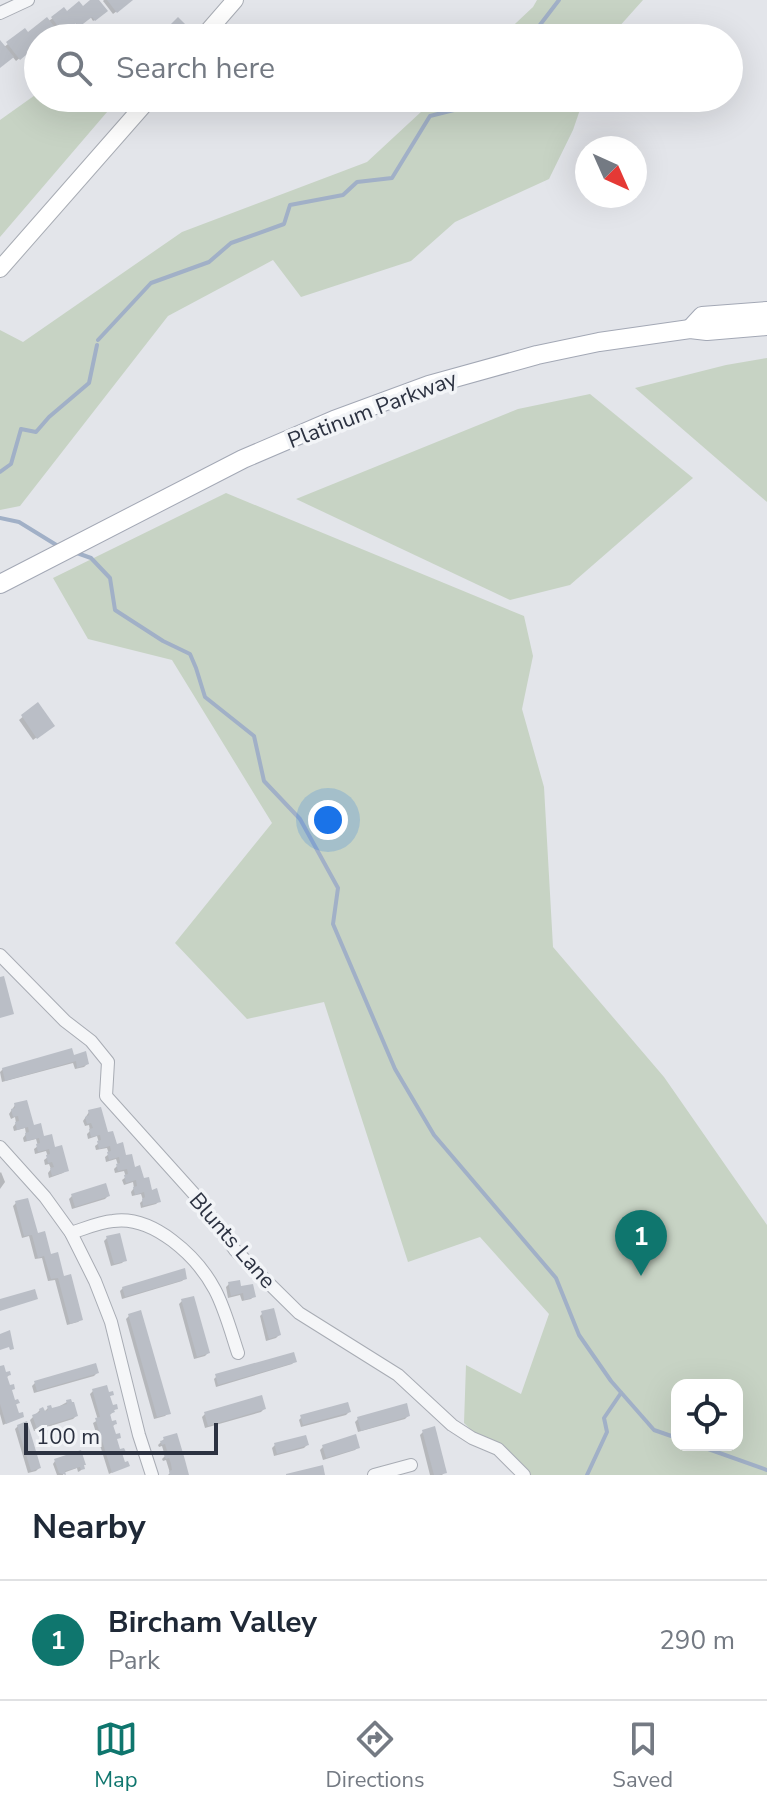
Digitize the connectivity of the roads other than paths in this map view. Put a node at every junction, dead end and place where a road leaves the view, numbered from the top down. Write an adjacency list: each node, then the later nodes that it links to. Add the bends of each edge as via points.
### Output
1 (28, 0): 3 (street)
2 (235, 0): 4 (main road)
3 (0, 13)
4 (214, 24)
5 (138, 112): 6 (main road)
6 (0, 269)
7 (767, 311): 9 (main road, Platinum Parkway, via 702,316)
8 (767, 326): 9 (main road)
9 (690, 329): 10 (main road, Platinum Parkway, via 583,345 465,373 334,420 243,459)
10 (0, 584)
11 (0, 955): 18 (street, Blunts Lane, via 108,1062 106,1096 195,1195 235,1250 299,1313 398,1375 452,1425 498,1449)
12 (0, 1147): 13 (street)
13 (71, 1233): 14 (street, via 113,1220 140,1222 166,1236 214,1289); 16 (street, via 111,1322)
14 (238, 1353)
15 (411, 1465): 17 (street)
16 (152, 1475)
17 (374, 1475)
18 (524, 1475)

